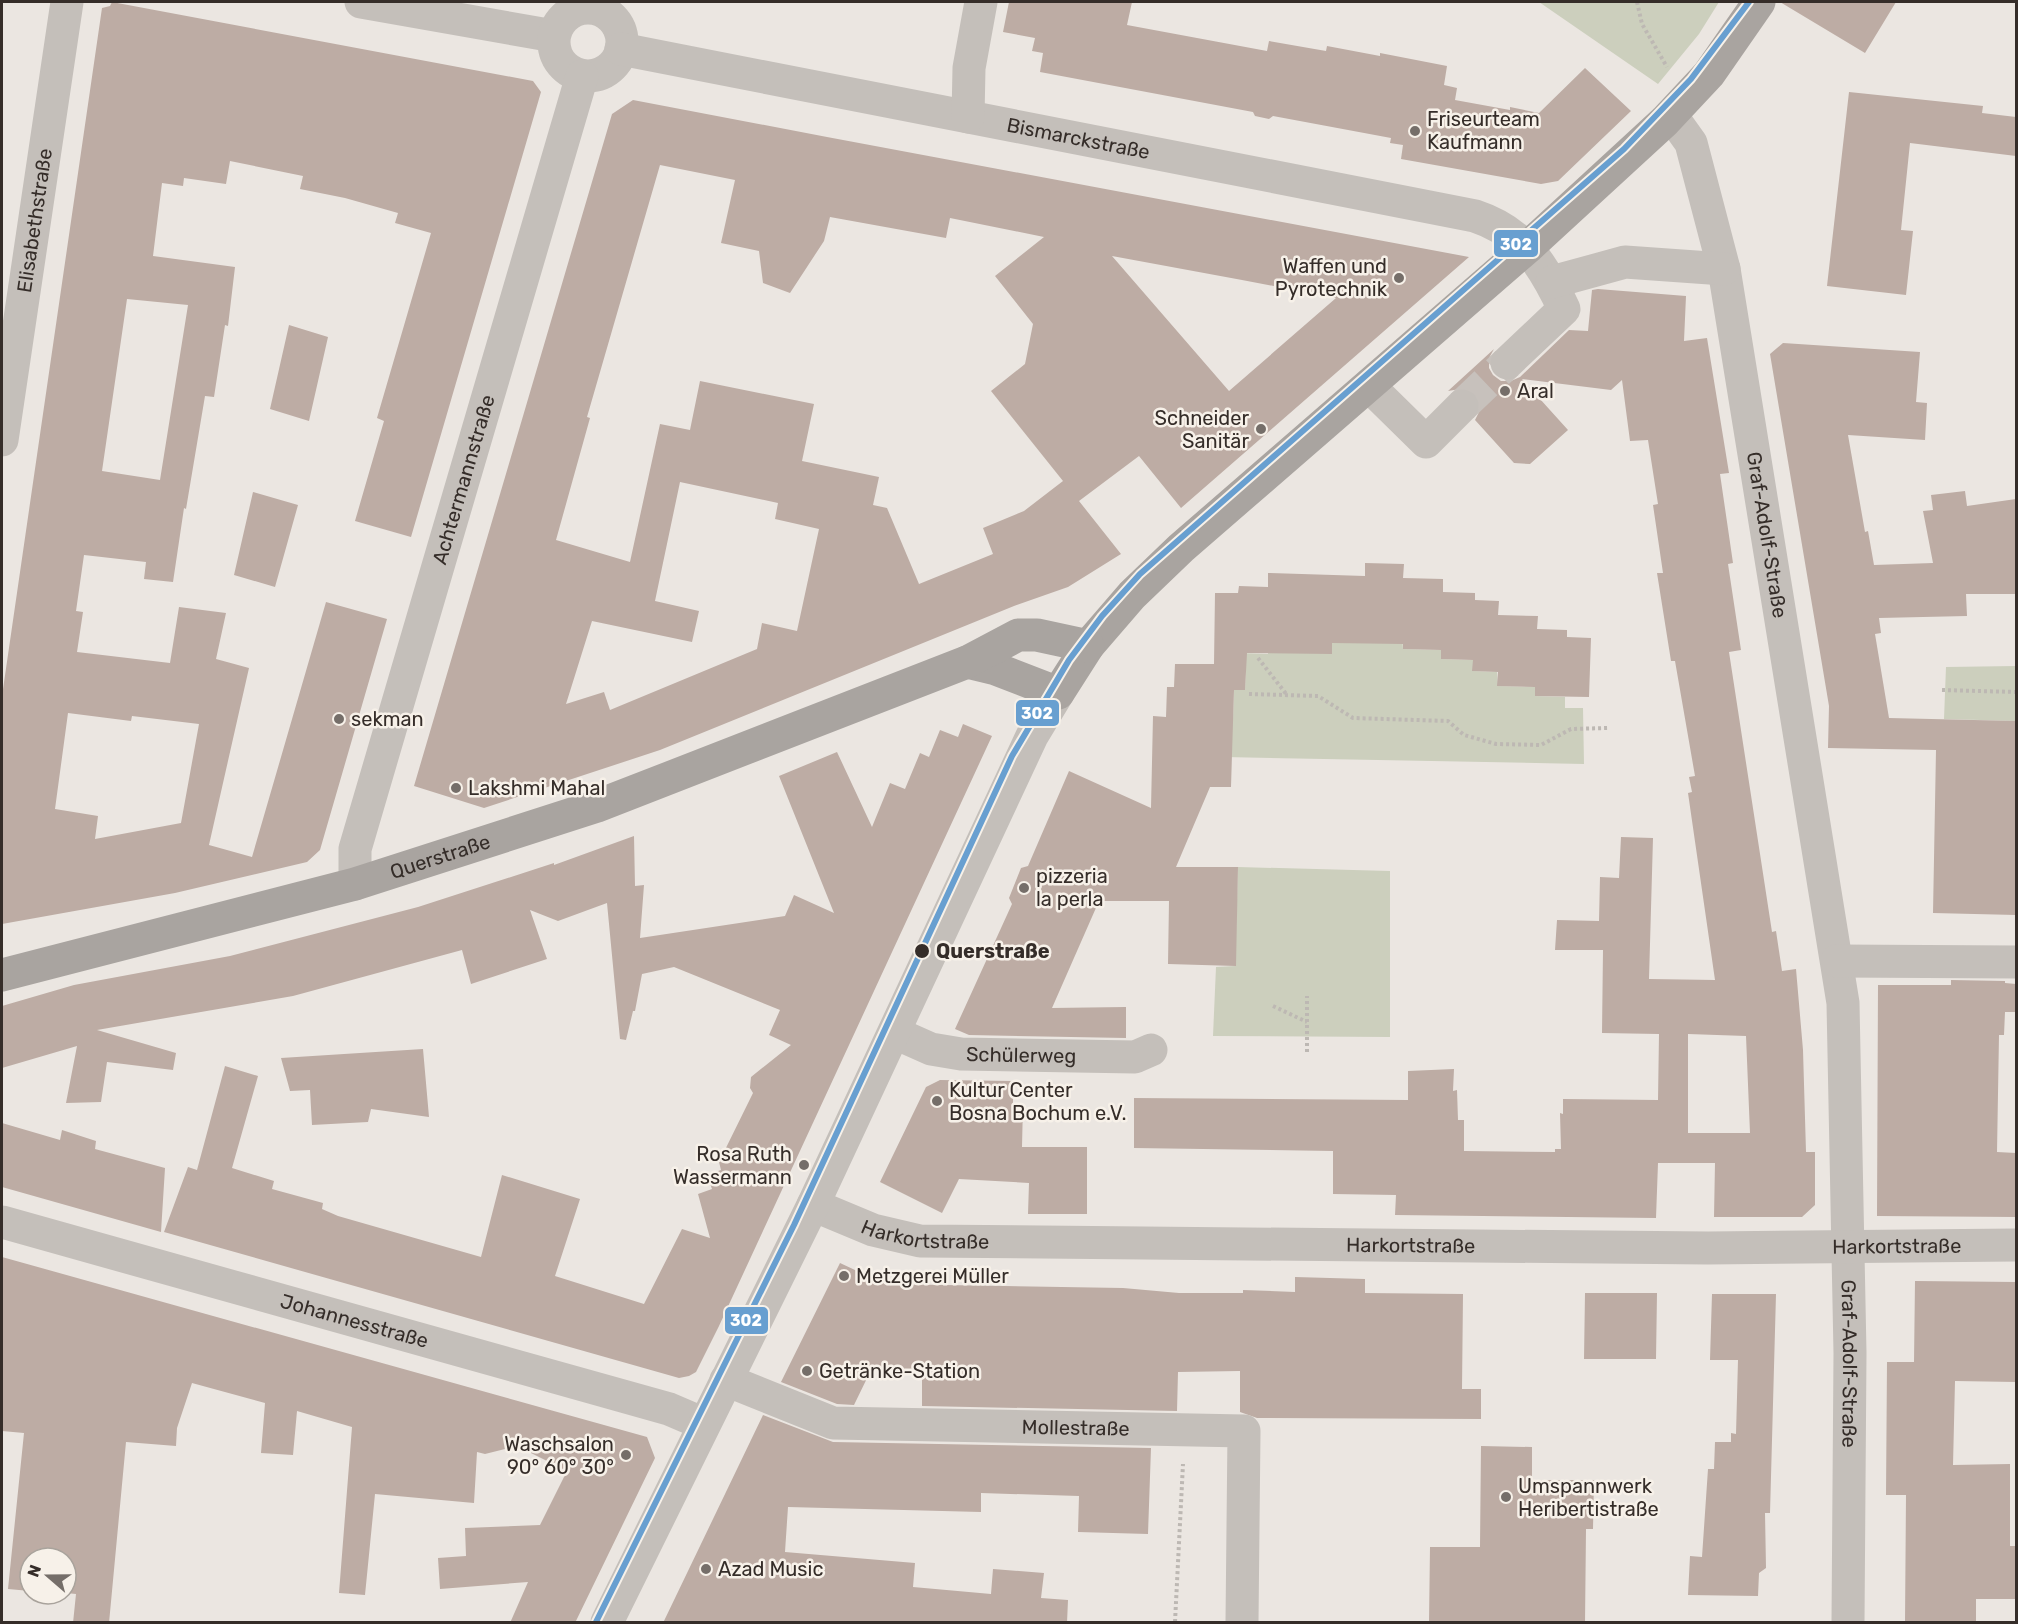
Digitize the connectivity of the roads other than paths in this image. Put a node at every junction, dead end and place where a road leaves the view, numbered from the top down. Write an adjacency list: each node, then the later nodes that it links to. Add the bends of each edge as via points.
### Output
1 (67, 2): 17 (street, Elisabethstraße)
2 (361, 2): 6 (street)
3 (981, 2): 10 (street, via 969,68)
4 (1759, 2): 9 (main road, via 1697,87)
5 (594, 5): 6 (street, via 568,14); 7 (street, via 616,22)
6 (554, 36): 8 (street, via 559,62)
7 (621, 49): 8 (street, via 607,70 595,76); 10 (street, Bismarckstraße)
8 (582, 76): 21 (street, Achtermannstraße, via 355,849)
9 (1671, 115): 11 (main road); 12 (street, Graf-Adolf-Straße, via 1691,143)
10 (968, 117): 11 (street, Bismarckstraße, via 1475,216 1497,224)
11 (1528, 247): 13 (street, Bismarckstraße); 15 (main road)
12 (1724, 268): 13 (street, via 1625,262); 22 (street, Graf-Adolf-Straße)
13 (1552, 282): 14 (street, Bismarckstraße, via 1563,309)
14 (1507, 363)
15 (1369, 386): 16 (street, via 1426,442); 18 (main road, via 1181,548)
16 (1462, 406)
17 (2, 440)
18 (1088, 645): 19 (main road, Querstraße, via 1018,635); 20 (main road)
19 (967, 662): 20 (main road); 21 (main road, Querstraße, via 597,806)
20 (1058, 693): 25 (street, via 1032,736)
21 (355, 884): 24 (main road, Querstraße)
22 (1837, 961): 23 (street); 29 (street, Graf-Adolf-Straße, via 1843,1003)
23 (2016, 962)
24 (2, 975)
25 (895, 1034): 26 (street, Schülerweg, via 961,1054 1135,1057); 27 (street)
26 (1151, 1050)
27 (813, 1205): 29 (street, Harkortstraße, via 873,1230 920,1241 1696,1248); 31 (street)
28 (2, 1222): 32 (street, Johannesstraße, via 669,1409)
29 (1848, 1245): 30 (street, Harkortstraße); 35 (street, Graf-Adolf-Straße)
30 (2016, 1245)
31 (726, 1380): 32 (street); 34 (street, Mollestraße, via 833,1423 1244,1431)
32 (704, 1424): 33 (street)
33 (607, 1623)
34 (1242, 1623)
35 (1848, 1623)

